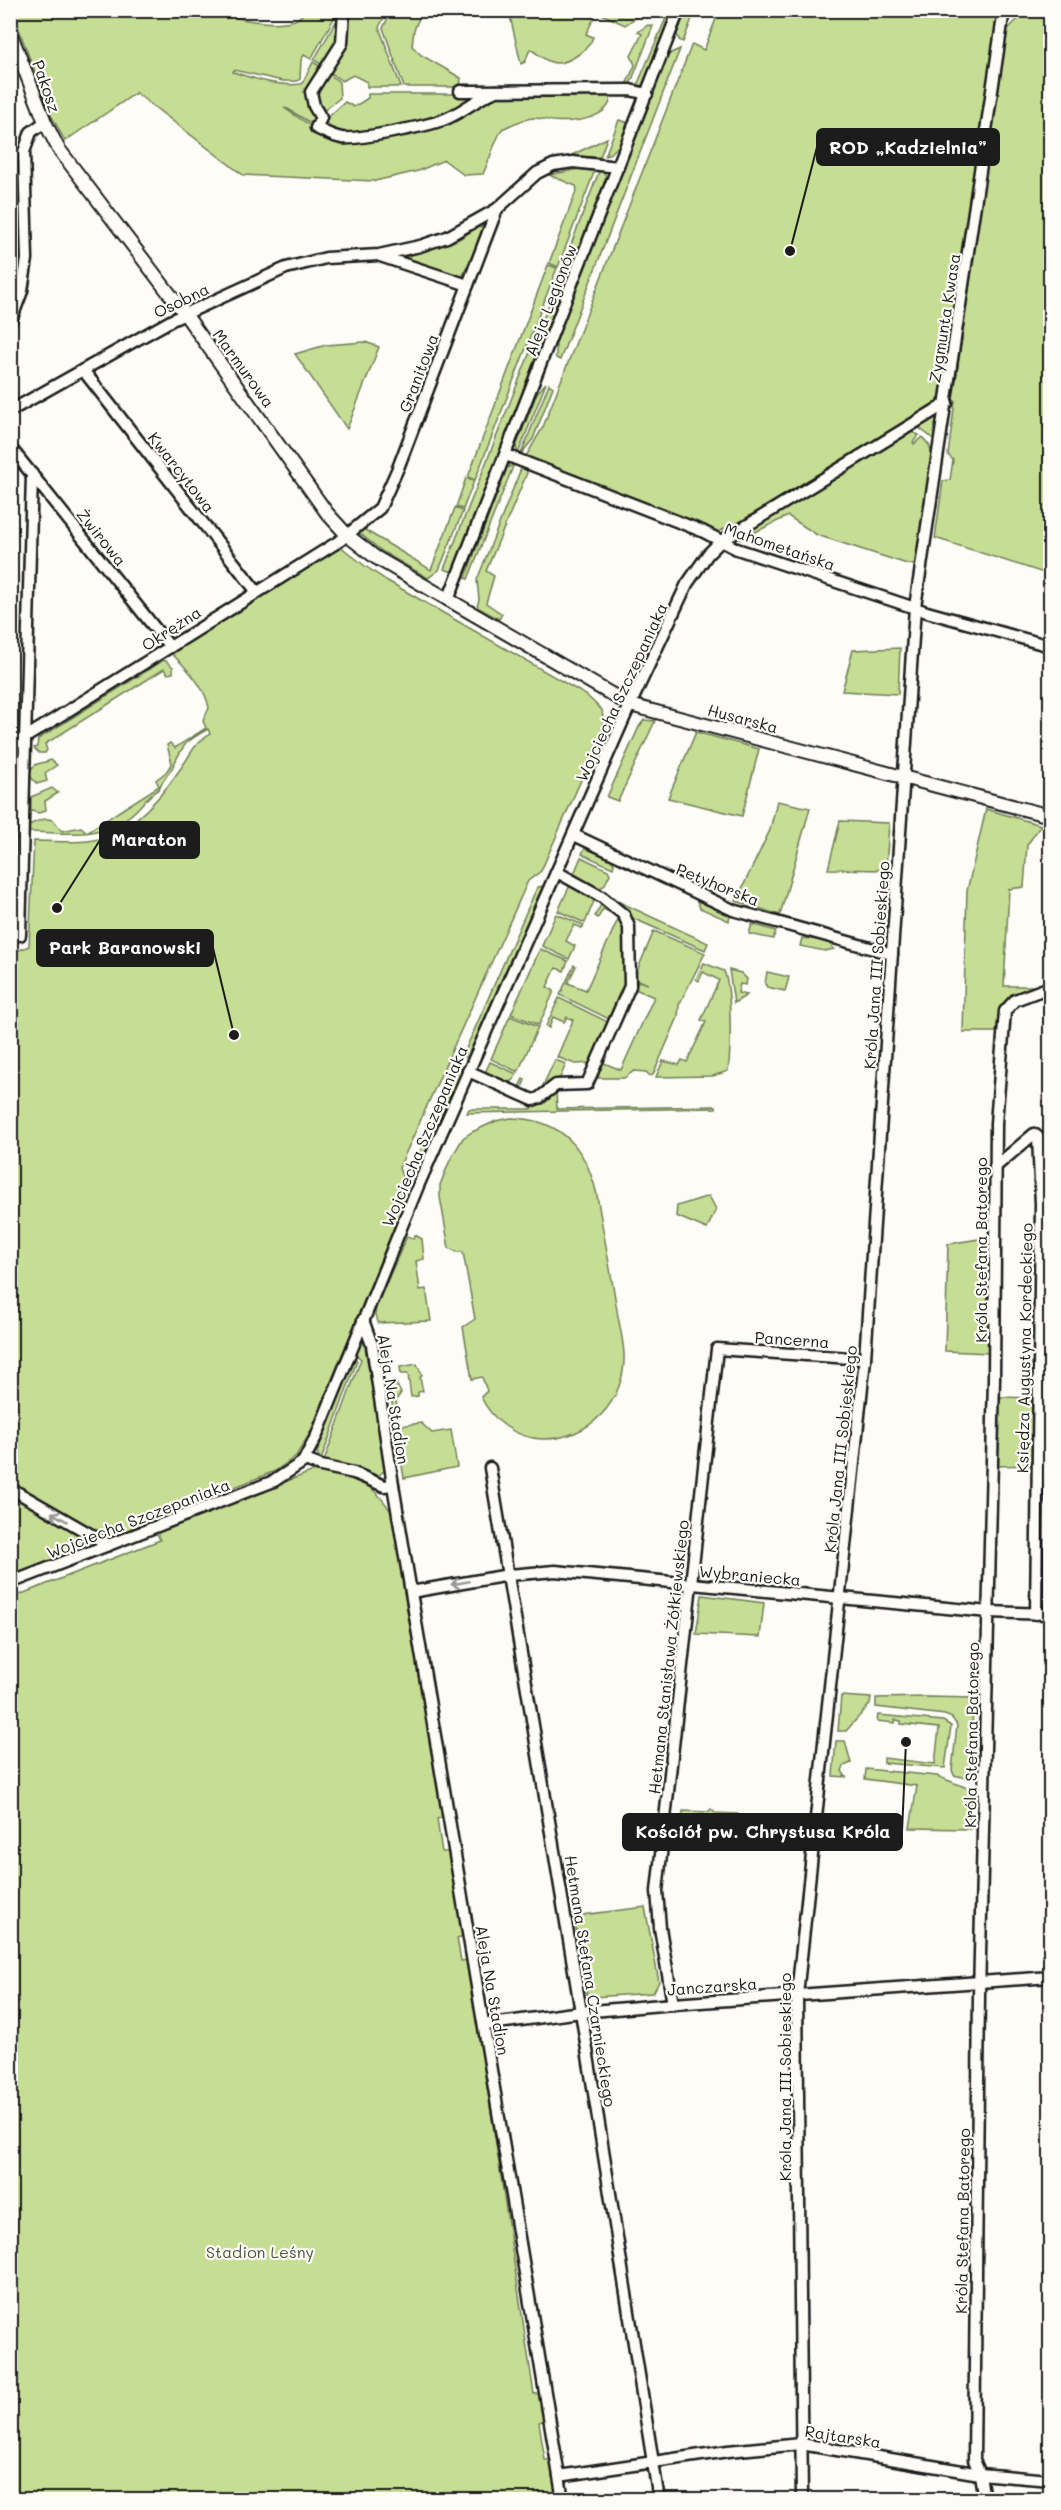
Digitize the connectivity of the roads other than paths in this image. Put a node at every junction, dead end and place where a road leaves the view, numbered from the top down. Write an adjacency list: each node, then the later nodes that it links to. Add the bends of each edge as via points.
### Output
1 (344, 10): 6 (street, via 342,43 311,92 321,118 316,128 351,138 435,122)
2 (679, 10): 7 (street, Aleja Legionów)
3 (1004, 10): 16 (street, Zygmunta Kwasa)
4 (10, 32): 8 (main road, Pakosz)
5 (460, 91): 6 (street)
6 (496, 91): 7 (street, via 630,90)
7 (647, 94): 9 (street, Aleja Legionów)
8 (45, 122): 13 (main road, Marmurowa, via 64,156); 14 (street, Pakosz, via 28,136 24,152 27,259 22,291)
9 (618, 166): 10 (street, Osobna, via 573,162 554,165 537,173); 19 (street, Aleja Legionów)
10 (497, 209): 11 (street, Osobna, via 447,237); 12 (street, Granitowa)
11 (379, 255): 12 (street, Osobna); 13 (street, Osobna, via 297,264)
12 (468, 285): 21 (street, Granitowa, via 384,502)
13 (185, 314): 15 (street, Osobna); 21 (main road, Marmurowa, via 324,509)
14 (10, 323)
15 (83, 370): 17 (street, Osobna); 23 (street, Kwarcytowa)
16 (946, 403): 22 (street, Zygmunta Kwasa); 25 (street, Króla Jana III Sobieskiego)
17 (10, 411)
18 (10, 447): 20 (street, Żwirowa)
19 (506, 455): 22 (street, Mahometańska, via 702,531); 24 (street, Aleja Legionów)
20 (32, 474): 27 (street, Żwirowa); 29 (street)
21 (347, 535): 23 (street, Okrężna); 24 (main road, Marmurowa, via 375,557)
22 (720, 542): 25 (street, Mahometańska); 28 (street, Wojciecha Szczepaniaka, via 687,584)
23 (256, 592): 27 (street, Okrężna)
24 (448, 600): 28 (main road, Husarska)
25 (915, 607): 26 (street, Mahometańska); 31 (street, Króla Jana III Sobieskiego)
26 (1050, 646)
27 (170, 647): 29 (street, Okrężna)
28 (630, 705): 31 (main road, Husarska); 33 (street, Wojciecha Szczepaniaka)
29 (26, 738): 30 (street, Okrężna); 35 (street)
30 (10, 747)
31 (903, 777): 32 (main road, Husarska); 36 (street, Króla Jana III Sobieskiego)
32 (1050, 816)
33 (573, 834): 34 (street, Wojciecha Szczepaniaka); 36 (street, Petyhorska, via 733,910)
34 (557, 872): 38 (street, Wojciecha Szczepaniaka); 38 (street, via 602,897 624,915 629,927 630,986 587,1084 555,1085 533,1100)
35 (20, 935)
36 (892, 954): 42 (street, Króla Jana III Sobieskiego)
37 (1050, 987): 39 (street, Króla Stefana Batorego, via 1015,1000 1005,1011)
38 (468, 1071): 40 (street, Wojciecha Szczepaniaka)
39 (995, 1167): 53 (street, Króla Stefana Batorego); 54 (street, Księdza Augustyna Kordeckiego, via 1034,1134 1038,1137 1041,1204)
40 (363, 1320): 43 (street, Wojciecha Szczepaniaka); 45 (street, Aleja Na Stadion, via 372,1345)
41 (717, 1349): 42 (street, Pancerna); 50 (street, Hetmana Stanisława Żółkiewskiego)
42 (865, 1359): 52 (street, Króla Jana III Sobieskiego)
43 (305, 1460): 45 (street, Aleja Na Stadion, via 384,1486); 47 (street, Wojciecha Szczepaniaka, via 265,1485)
44 (490, 1468): 48 (street, Hetmana Stefana Czarnieckiego)
45 (393, 1485): 51 (street, Aleja Na Stadion)
46 (10, 1488): 47 (street, one-way to 46)
47 (109, 1545): 49 (street, Wojciecha Szczepaniaka)
48 (509, 1575): 50 (street, Wybraniecka, via 555,1571); 51 (street, Wybraniecka, one-way to 51); 60 (street, Hetmana Stefana Czarnieckiego)
49 (10, 1583)
50 (692, 1584): 52 (street, Wybraniecka); 59 (street, Hetmana Stanisława Żółkiewskiego, via 657,1891)
51 (411, 1592): 61 (street, Aleja Na Stadion)
52 (839, 1598): 53 (street, Wybraniecka); 58 (street, Króla Jana III Sobieskiego)
53 (989, 1612): 54 (street, Wybraniecka); 57 (street, Króla Stefana Batorego)
54 (1036, 1614): 55 (street, Wybraniecka)
55 (1050, 1614)
56 (1050, 1977): 57 (street, Janczarska)
57 (980, 1983): 58 (street, Janczarska); 64 (street, Króla Stefana Batorego, via 974,2460)
58 (797, 1995): 59 (street, Janczarska); 62 (street, Króla Jana III Sobieskiego)
59 (673, 2004): 60 (street, Janczarska)
60 (581, 2012): 61 (street, Janczarska); 63 (street, Hetmana Stefana Czarnieckiego)
61 (484, 2025): 65 (street, Aleja Na Stadion)
62 (801, 2444): 63 (street, Rajtarska); 64 (street, Rajtarska); 69 (street, Króla Jana III Sobieskiego)
63 (653, 2463): 65 (street, Rajtarska); 68 (street, Hetmana Stefana Czarnieckiego)
64 (980, 2474): 66 (street, Rajtarska); 70 (street, Króla Stefana Batorego)
65 (559, 2476): 67 (street, Aleja Na Stadion)
66 (1050, 2480)
67 (563, 2499)
68 (659, 2499)
69 (802, 2499)
70 (984, 2499)

